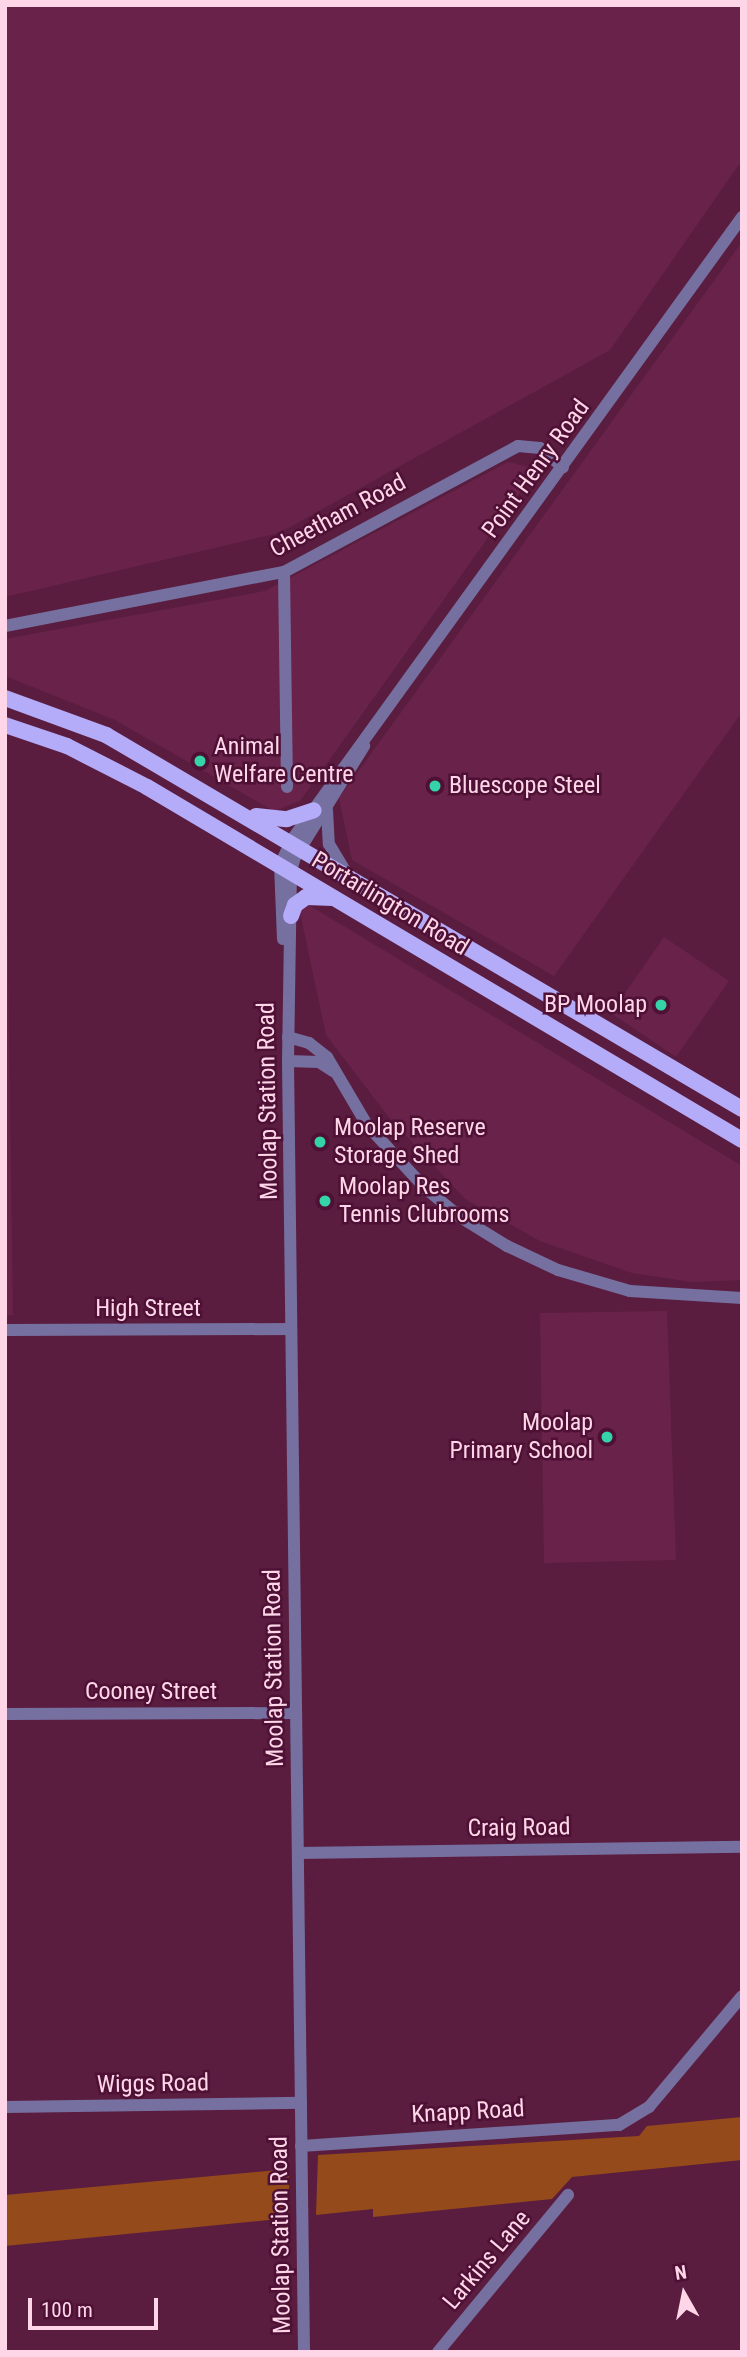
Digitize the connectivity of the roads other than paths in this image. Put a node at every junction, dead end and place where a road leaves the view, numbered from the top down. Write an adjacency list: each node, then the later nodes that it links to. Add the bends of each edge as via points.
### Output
1 (742, 217): 2 (street, Point Henry Road)
2 (564, 467): 3 (street, Cheetham Road, via 540,449 509,449); 10 (street, Point Henry Road)
3 (284, 572): 4 (street, Cheetham Road); 9 (street)
4 (75, 615): 5 (street, Cheetham Road); 6 (street, Cheetham Road)
5 (5, 626)
6 (5, 634)
7 (5, 698): 11 (main road, Portarlington Road, via 106,735)
8 (5, 725): 13 (main road, Portarlington Road, via 96,759)
9 (287, 787)
10 (321, 808): 11 (main road, via 273,819); 12 (street, Point Henry Road); 14 (street, via 328,844)
11 (241, 811): 12 (main road, Portarlington Road)
12 (296, 844): 13 (street, Point Henry Road); 14 (main road, Portarlington Road)
13 (286, 868): 15 (main road, Portarlington Road); 16 (street, Moolap Station Road); 17 (street, Moolap Station Road)
14 (347, 874): 21 (main road, Portarlington Road)
15 (336, 898): 16 (main road, via 306,897 295,905); 22 (main road, Portarlington Road)
16 (291, 916): 17 (street, Moolap Station Road)
17 (288, 985): 18 (street, Moolap Station Road)
18 (288, 1037): 19 (street, Moolap Station Road); 20 (street, via 322,1052)
19 (288, 1060): 20 (street, via 319,1062); 24 (street, Moolap Station Road)
20 (335, 1073): 23 (street, via 367,1125 407,1171 460,1217 507,1247 558,1270 630,1291)
21 (742, 1109)
22 (742, 1140)
23 (742, 1298)
24 (291, 1329): 25 (street, High Street); 26 (street, Moolap Station Road)
25 (5, 1330)
26 (296, 1713): 27 (street, Cooney Street); 29 (street, Moolap Station Road)
27 (5, 1714)
28 (742, 1847): 29 (street, Craig Road)
29 (298, 1853): 31 (street, Moolap Station Road)
30 (742, 1996): 33 (street, Knapp Road, via 637,2118 619,2124)
31 (301, 2103): 32 (street, Wiggs Road); 33 (street, Moolap Station Road)
32 (5, 2107)
33 (301, 2146): 35 (street, Moolap Station Road)
34 (568, 2195): 36 (street, Larkins Lane)
35 (304, 2352)
36 (438, 2352)

